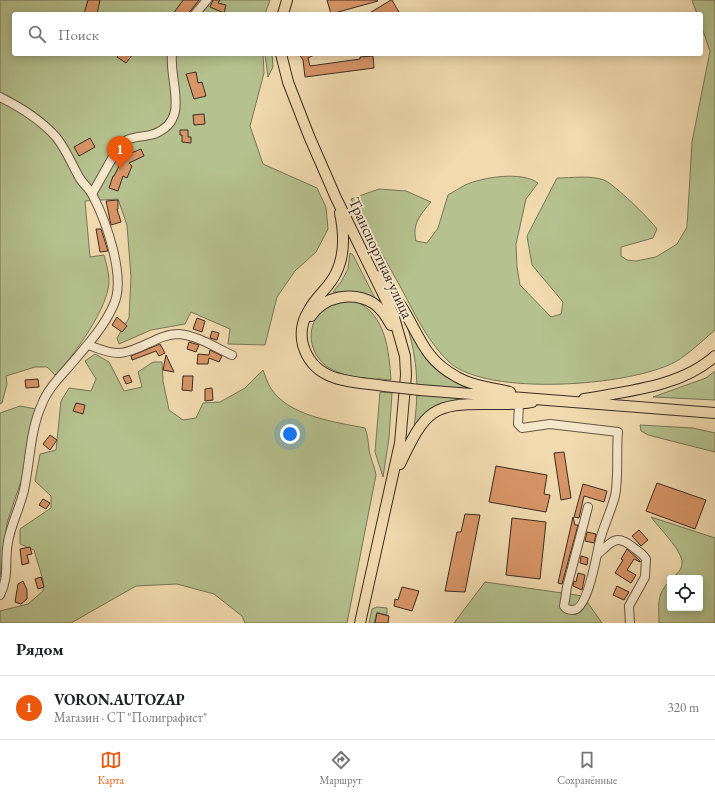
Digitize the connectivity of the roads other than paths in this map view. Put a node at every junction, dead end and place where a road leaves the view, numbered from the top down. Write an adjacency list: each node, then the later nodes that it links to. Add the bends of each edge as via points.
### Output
1 (207, 0): 3 (street)
2 (287, 0): 4 (main road)
3 (198, 12)
4 (284, 12)
5 (172, 56): 8 (street, via 176,95 172,121 169,126 152,134 124,141)
6 (281, 56): 9 (main road, Транспортная улица, via 296,104)
7 (0, 97): 8 (street, via 26,112 56,137)
8 (92, 194): 11 (street, via 111,241 117,286 113,308)
9 (339, 205): 10 (main road, Транспортная улица); 12 (main road, via 342,228 341,258 336,273 312,304 305,318 302,335)
10 (363, 254): 14 (main road, Транспортная улица, via 393,314); 16 (main road, via 403,309 427,354 444,369 473,384)
11 (88, 345): 13 (street, via 119,353 134,350 168,335 178,334); 23 (street, via 52,387 42,404 23,491 10,532 7,577)
12 (306, 354): 14 (main road, via 306,333 316,309 328,301 348,297 366,300 380,309 391,325); 16 (main road, bridge, via 316,368 331,377 420,390)
13 (232, 355)
14 (405, 356): 20 (main road, Транспортная улица, via 405,407)
15 (715, 356): 17 (main road, via 668,382 641,390)
16 (543, 399): 17 (main road); 18 (main road)
17 (571, 401): 19 (main road)
18 (519, 404): 20 (main road, via 460,404 435,411 427,417 416,434); 22 (street, via 518,424 522,428 550,424 618,432 615,496 599,542)
19 (715, 413)
20 (394, 478): 24 (main road, Транспортная улица)
21 (588, 507): 22 (street, via 566,587 566,609 576,610 582,604)
22 (598, 554): 25 (street, via 609,543 621,539 644,556 646,572 631,600)
23 (0, 595)
24 (360, 623)
25 (630, 623)

